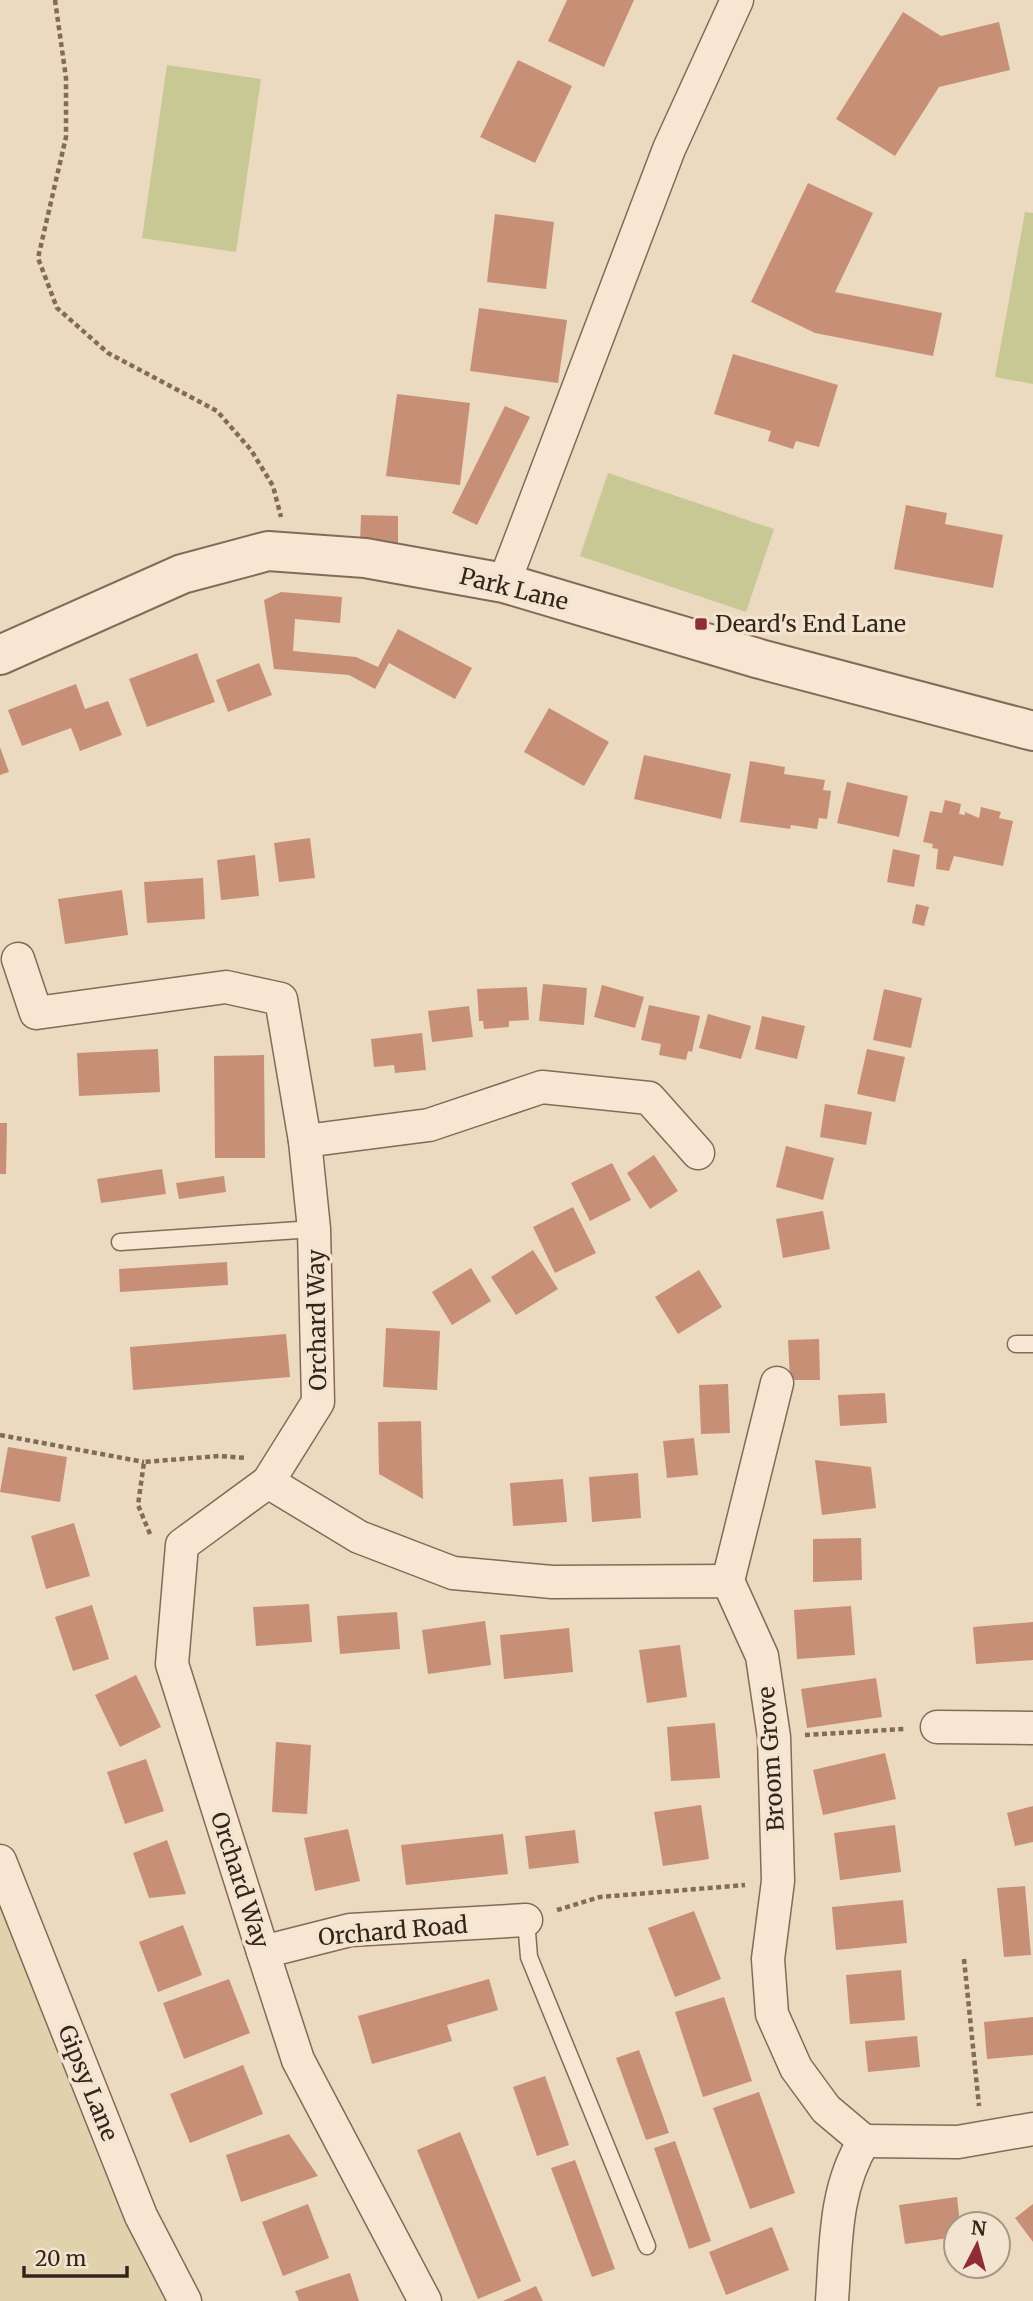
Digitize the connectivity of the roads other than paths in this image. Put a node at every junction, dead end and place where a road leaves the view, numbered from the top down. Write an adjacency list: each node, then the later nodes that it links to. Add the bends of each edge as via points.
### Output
1 (737, 0): 2 (street, via 669,149)
2 (505, 583): 3 (street, Park Lane, via 365,558 268,551 182,574); 4 (street, Park Lane, via 760,659)
3 (0, 655)
4 (1033, 730)
5 (18, 959): 6 (street, Orchard Way, via 36,1013 226,987 281,999)
6 (305, 1141): 7 (street, via 429,1125 542,1087 649,1098); 8 (street, Orchard Way)
7 (698, 1153)
8 (314, 1228): 9 (lane); 13 (street, Orchard Way, via 318,1402)
9 (120, 1242)
10 (1016, 1344): 11 (lane)
11 (1033, 1344)
12 (777, 1382): 14 (street)
13 (275, 1472): 14 (street, via 359,1537 453,1573 552,1582); 19 (street, Orchard Way, via 182,1545 172,1664)
14 (728, 1581): 21 (street, Broom Grove, via 762,1656 774,1737 778,1881 768,1959 772,2014 796,2068 827,2109)
15 (937, 1727): 16 (street)
16 (1033, 1728)
17 (0, 1861): 23 (street, Gipsy Lane, via 141,2216)
18 (526, 1920): 19 (street, Orchard Road, via 350,1930); 22 (lane, via 529,1957)
19 (263, 1952): 24 (street, Orchard Way, via 298,2060)
20 (1033, 2129): 21 (street, via 958,2142)
21 (864, 2141): 25 (street, via 841,2193)
22 (647, 2246)
23 (185, 2301)
24 (425, 2301)
25 (832, 2301)

